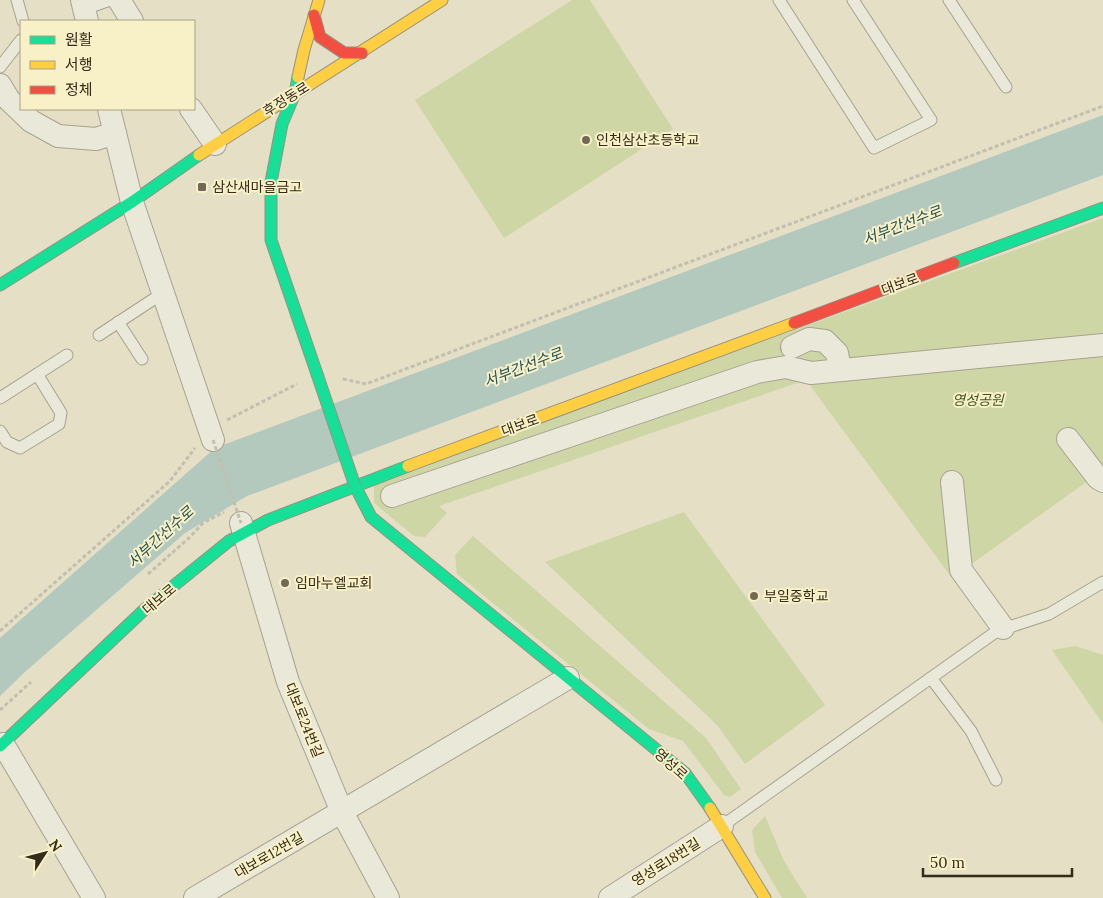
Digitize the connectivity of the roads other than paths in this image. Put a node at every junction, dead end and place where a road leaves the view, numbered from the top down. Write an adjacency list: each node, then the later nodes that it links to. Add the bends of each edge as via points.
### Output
1 (17, 0): 11 (lane)
2 (110, 0): 9 (lane)
3 (118, 0): 12 (street)
4 (319, 0): 10 (street)
5 (442, 0): 14 (street, 후정동로)
6 (779, 0): 7 (lane, via 874,148 931,120)
7 (853, 0)
8 (949, 0): 17 (lane)
9 (85, 10)
10 (314, 15): 14 (street, via 320,37 344,53); 18 (street)
11 (23, 20)
12 (131, 20)
13 (20, 41): 15 (lane)
14 (362, 53): 18 (street, 후정동로)
15 (0, 68)
16 (0, 85): 21 (street, via 8,100 31,121 58,136 96,139)
17 (1006, 88)
18 (295, 93): 23 (street, 후정동로); 25 (street, via 282,124)
19 (109, 110): 21 (street)
20 (192, 110): 23 (street)
21 (115, 133): 26 (street)
22 (252, 133): 23 (street)
23 (224, 139): 26 (street, 후정동로)
24 (265, 152): 25 (street)
25 (271, 182): 45 (street, 영성로, bridge, via 271,240)
26 (132, 202): 28 (street, 후정동로); 29 (street)
27 (1103, 208): 32 (street, 대보로)
28 (0, 285)
29 (163, 293): 30 (lane); 41 (street)
30 (118, 322): 31 (lane); 35 (lane)
31 (99, 334)
32 (785, 338): 36 (street, via 825,341 837,354); 37 (street); 45 (street, 대보로)
33 (1103, 345): 36 (street)
34 (67, 355): 38 (lane)
35 (142, 359)
36 (840, 370): 37 (street)
37 (811, 373): 46 (street, via 786,367 757,372)
38 (37, 374): 39 (lane); 40 (lane, via 61,413 59,424 20,448 7,442)
39 (0, 398)
40 (0, 431)
41 (211, 435)
42 (1068, 438): 44 (street)
43 (952, 482): 49 (street, via 961,570)
44 (1103, 482)
45 (355, 486): 47 (street, 대보로); 50 (street, 영성로, via 371,517)
46 (392, 496)
47 (242, 528): 52 (street, 대보로, via 145,609); 54 (street, 대보로24번길, via 288,682)
48 (1103, 582): 49 (lane, via 1049,614)
49 (1003, 628): 51 (lane)
50 (568, 678): 54 (street); 55 (street, 영성로, via 685,773)
51 (931, 678): 53 (lane, via 971,731); 55 (lane)
52 (1, 745): 56 (street)
53 (996, 780)
54 (342, 812): 57 (street, 대보로12번길); 58 (street, 대보로24번길)
55 (722, 826): 59 (street, 영성로18번길); 60 (street, 영성로)
56 (94, 898)
57 (195, 898)
58 (388, 898)
59 (610, 898)
60 (765, 898)

